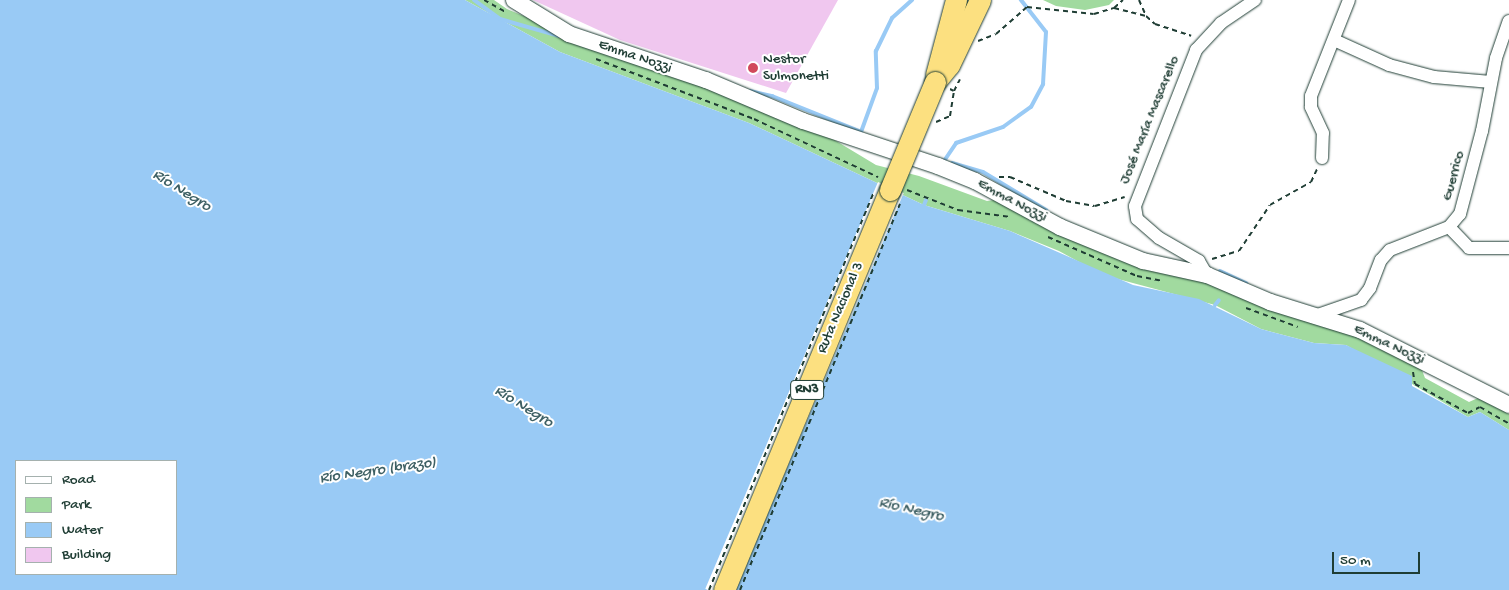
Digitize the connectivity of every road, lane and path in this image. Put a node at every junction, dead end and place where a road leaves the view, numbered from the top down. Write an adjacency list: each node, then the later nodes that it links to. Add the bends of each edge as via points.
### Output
1 (484, 0): 8 (path)
2 (956, 0): 16 (highway, RN3)
3 (980, 0): 13 (highway, RN3)
4 (1123, 0): 9 (path)
5 (1139, 0): 10 (path)
6 (1255, 0): 12 (street, José María Mascarello)
7 (1349, 0): 14 (street)
8 (512, 7): 23 (street, Emma Nozzi, via 570,34 706,80 802,121 878,144)
9 (1114, 8): 10 (path); 13 (path, via 1094,14 1076,14 1033,6 1015,14 988,39)
10 (1146, 16): 12 (path, via 1166,29 1186,36)
11 (1509, 22): 17 (street, Guerrico, via 1496,58)
12 (1207, 35): 24 (street, José María Mascarello, via 1196,50)
13 (964, 38): 16 (highway, RN3, via 950,65)
14 (1334, 40): 17 (street, via 1389,65 1434,77); 20 (street, via 1311,96 1311,107 1323,133)
15 (590, 56): 22 (path, via 754,119)
16 (935, 82): 37 (highway, Ruta Nacional 3 / RN3, bridge)
17 (1492, 82): 26 (street, Guerrico, via 1466,198 1460,214)
18 (936, 116): 19 (path)
19 (933, 125)
20 (1322, 158): 29 (path, via 1311,182 1270,205 1239,251)
21 (880, 177): 36 (path, bridge)
22 (884, 180)
23 (974, 181): 24 (path, via 991,177 1010,178 1066,201 1095,206); 29 (street, Emma Nozzi, via 1072,233 1143,261)
24 (1138, 193): 29 (street, José María Mascarello, via 1137,219 1158,238)
25 (1013, 218): 38 (path, bridge, via 958,210 904,188)
26 (1448, 227): 28 (street, via 1469,248); 32 (street, via 1390,250 1380,260 1370,288 1361,300)
27 (1045, 236): 30 (path, via 1137,276)
28 (1509, 248)
29 (1203, 268): 32 (street, Emma Nozzi)
30 (1165, 281)
31 (1244, 307): 32 (path)
32 (1310, 322): 34 (street, Emma Nozzi, via 1360,330)
33 (1413, 371): 35 (path, via 1415,384 1468,413 1480,407)
34 (1509, 405)
35 (1509, 424)
36 (709, 590)
37 (724, 590)
38 (740, 590)

